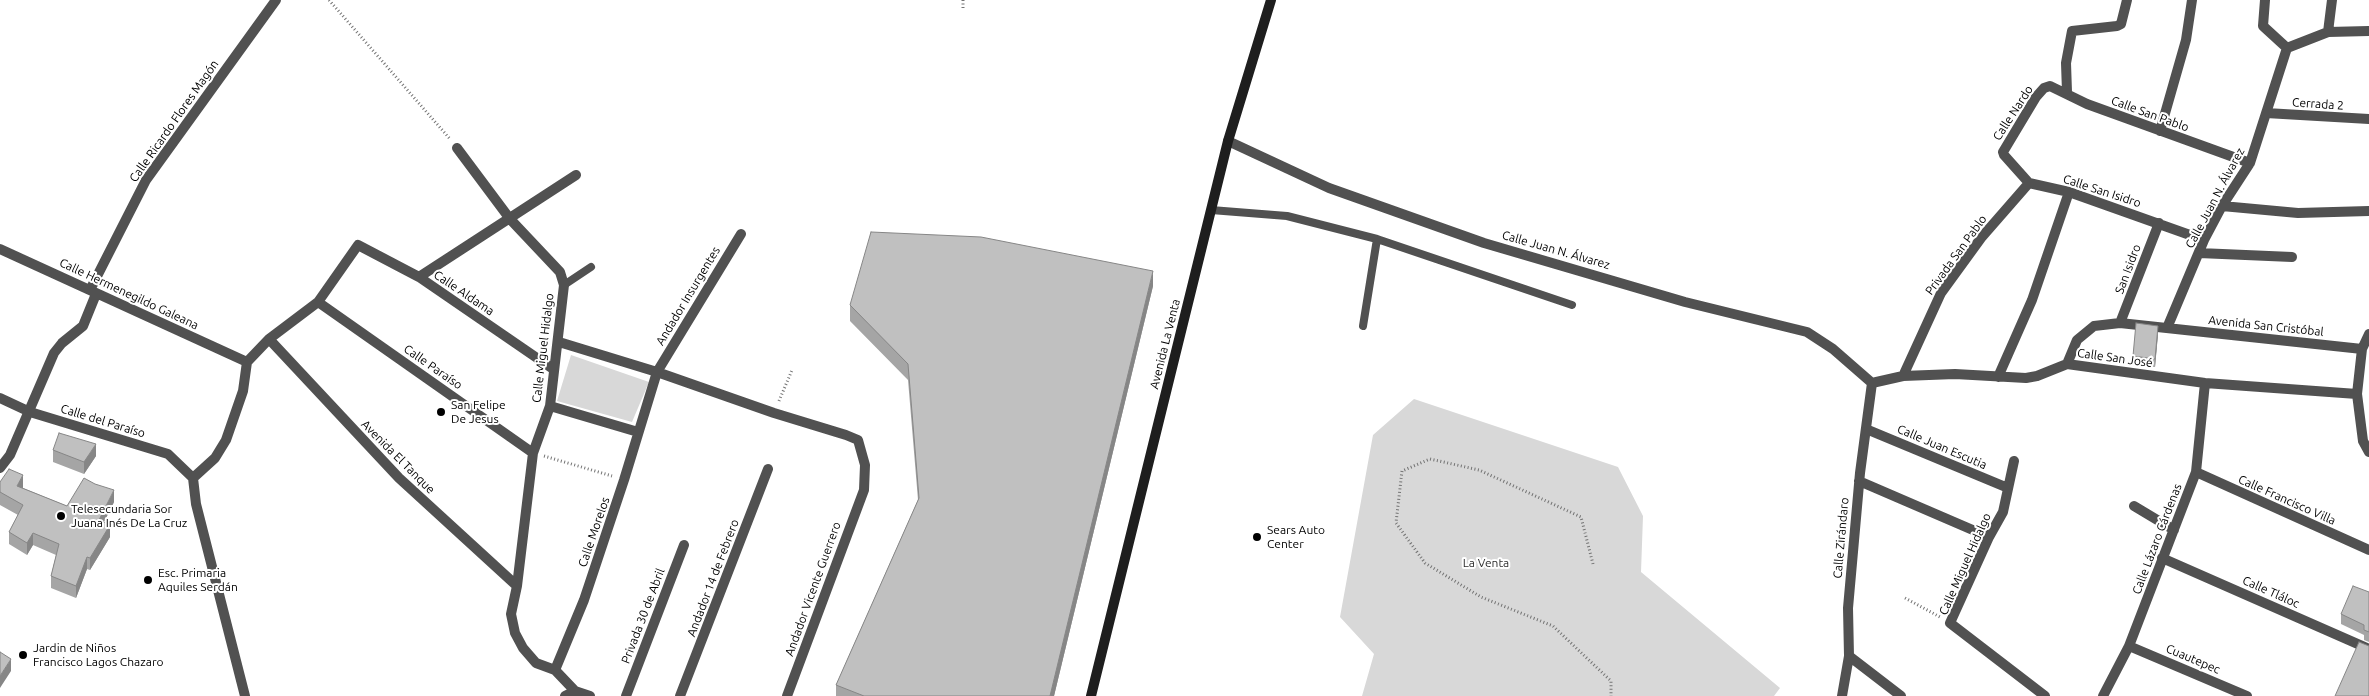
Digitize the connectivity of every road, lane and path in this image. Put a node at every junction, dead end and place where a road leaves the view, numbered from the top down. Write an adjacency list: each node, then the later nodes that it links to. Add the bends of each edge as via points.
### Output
1 (276, 0): 38 (street, Calle Ricardo Flores Magón, via 146,180)
2 (329, 0): 19 (path)
3 (963, 0): 9 (path)
4 (2127, 0): 14 (street, via 2121,24 2072,31 2066,63)
5 (2192, 0): 17 (street, via 2186,40)
6 (2265, 0): 12 (street, via 2263,26)
7 (2332, 0): 11 (street)
8 (1269, 1): 18 (main road, Avenida La Venta)
9 (963, 10)
10 (2369, 31): 11 (street)
11 (2328, 32): 12 (street)
12 (2287, 48): 15 (street, Calle Juan N. Álvarez)
13 (2044, 88): 14 (street, Calle San Pablo, via 2050,86); 22 (street, Calle Nardo, via 2003,152)
14 (2066, 92): 17 (street, Calle San Pablo, via 2087,104)
15 (2266, 113): 16 (street, Cerrada 2); 20 (street, Calle Juan N. Álvarez)
16 (2369, 119)
17 (2160, 131): 20 (street, Calle San Pablo)
18 (1228, 141): 25 (main road, Avenida La Venta); 55 (street, Calle Juan N. Álvarez, via 1329,188 1484,243 1685,302 1807,332)
19 (457, 148): 27 (street, Calle Miguel Hidalgo)
20 (2250, 163): 24 (street, Calle Juan N. Álvarez)
21 (576, 176): 27 (street)
22 (2029, 183): 23 (street, Calle San Isidro); 53 (street, Privada San Pablo, via 1981,238 1941,293)
23 (2069, 192): 28 (street, Calle San Isidro); 54 (street, via 2032,300)
24 (2222, 206): 26 (street, via 2298,213); 31 (street, Calle Juan N. Álvarez)
25 (1211, 210): 30 (lane, via 1287,216); 95 (main road, Avenida La Venta)
26 (2369, 211)
27 (510, 219): 36 (street); 37 (street, Calle Miguel Hidalgo, via 560,272)
28 (2159, 223): 31 (street, Calle San Isidro); 41 (street, San Isidro)
29 (741, 234): 52 (street, Andador Insurgentes)
30 (1377, 239): 40 (lane); 42 (lane)
31 (2204, 240): 33 (street, Calle Juan N. Álvarez)
32 (0, 249): 38 (street, Calle Hermenegildo Galeana)
33 (2199, 253): 34 (street); 43 (street, Calle Juan N. Álvarez)
34 (2292, 257)
35 (591, 267): 37 (lane)
36 (419, 277): 39 (street, Calle Aldama, via 358,245); 50 (street, Calle Aldama)
37 (564, 285): 46 (street, Calle Miguel Hidalgo)
38 (93, 292): 48 (street, Calle Hermenegildo Galeana); 60 (street, Calle Ricardo Flores Magón, via 83,326 54,353)
39 (318, 302): 45 (street); 65 (street, Calle Paraíso)
40 (1572, 305)
41 (2120, 324): 43 (street, Avenida San Cristóbal); 49 (street, Avenida San Cristóbal, via 2094,326 2077,340)
42 (1363, 326)
43 (2167, 328): 47 (street, Avenida San Cristóbal)
44 (2369, 334): 47 (street)
45 (269, 339): 48 (street); 81 (street, Avenida El Tanque, via 399,478)
46 (558, 342): 50 (street, Calle Miguel Hidalgo); 52 (street)
47 (2362, 350): 57 (street)
48 (247, 362): 70 (street, via 242,391 226,440 215,458)
49 (2067, 364): 54 (street, Calle San José, via 2037,376); 56 (street, Calle San José)
50 (553, 369): 59 (street, Calle Miguel Hidalgo)
51 (792, 370): 61 (path)
52 (657, 372): 61 (street); 63 (street, Calle Morelos)
53 (1903, 376): 54 (street, Calle San José, via 1954,374); 55 (street, Calle San José)
54 (1998, 377)
55 (1872, 383): 62 (street, Calle Zirándaro)
56 (2205, 383): 57 (street, Calle San José); 69 (street, Calle Lázaro Cárdenas)
57 (2357, 394): 64 (street, via 2363,441)
58 (0, 398): 60 (street, Calle del Paraíso)
59 (550, 406): 63 (street); 65 (street, Calle Miguel Hidalgo)
60 (30, 412): 67 (street, Calle Ricardo Flores Magón, via 10,455); 70 (street, Calle del Paraíso, via 168,454)
61 (774, 413): 94 (street, Andador Vicente Guerrero, via 858,440 865,465 864,490)
62 (1866, 429): 72 (street, Calle Zirándaro); 73 (street, Calle Juan Escutia)
63 (638, 432): 71 (street, Calle Morelos)
64 (2369, 452)
65 (533, 453): 71 (path); 81 (street, Calle Miguel Hidalgo)
66 (2014, 462): 73 (street, Calle Miguel Hidalgo)
67 (0, 468)
68 (768, 469): 93 (street, Andador 14 de Febrero)
69 (2196, 472): 75 (street, Calle Lázaro Cárdenas); 78 (street, Calle Francisco Villa)
70 (193, 478): 89 (street, via 196,504)
71 (624, 480): 87 (street, Calle Morelos, via 584,600)
72 (1859, 481): 76 (street); 86 (street, Calle Zirándaro, via 1848,608)
73 (2008, 488): 76 (street, Calle Miguel Hidalgo, via 2003,512)
74 (2134, 506): 75 (street)
75 (2174, 530): 79 (street, Calle Lázaro Cárdenas)
76 (1989, 537): 83 (street, Calle Miguel Hidalgo)
77 (684, 545): 92 (street, Privada 30 de Abril)
78 (2369, 550)
79 (2162, 558): 84 (street, Calle Lázaro Cárdenas); 85 (street, Calle Tláloc)
80 (1593, 564): 96 (path, via 1581,517 1479,470 1430,459 1402,472 1396,523 1425,563 1481,597 1553,626 1611,681)
81 (517, 586): 87 (street, Calle Miguel Hidalgo, via 511,614 515,633 536,663)
82 (1905, 598): 83 (path)
83 (1950, 622): 99 (street, Calle Miguel Hidalgo)
84 (2129, 646): 100 (street, Calle Lázaro Cárdenas); 101 (street, Cuautepec)
85 (2369, 649)
86 (1849, 656): 97 (street, Calle Zirándaro); 98 (street)
87 (555, 670): 88 (street)
88 (575, 691): 90 (street); 91 (street)
89 (245, 696)
90 (565, 696)
91 (590, 696)
92 (626, 696)
93 (680, 696)
94 (787, 696)
95 (1091, 696)
96 (1611, 696)
97 (1842, 696)
98 (1901, 696)
99 (2045, 696)
100 (2103, 696)
101 (2246, 696)

